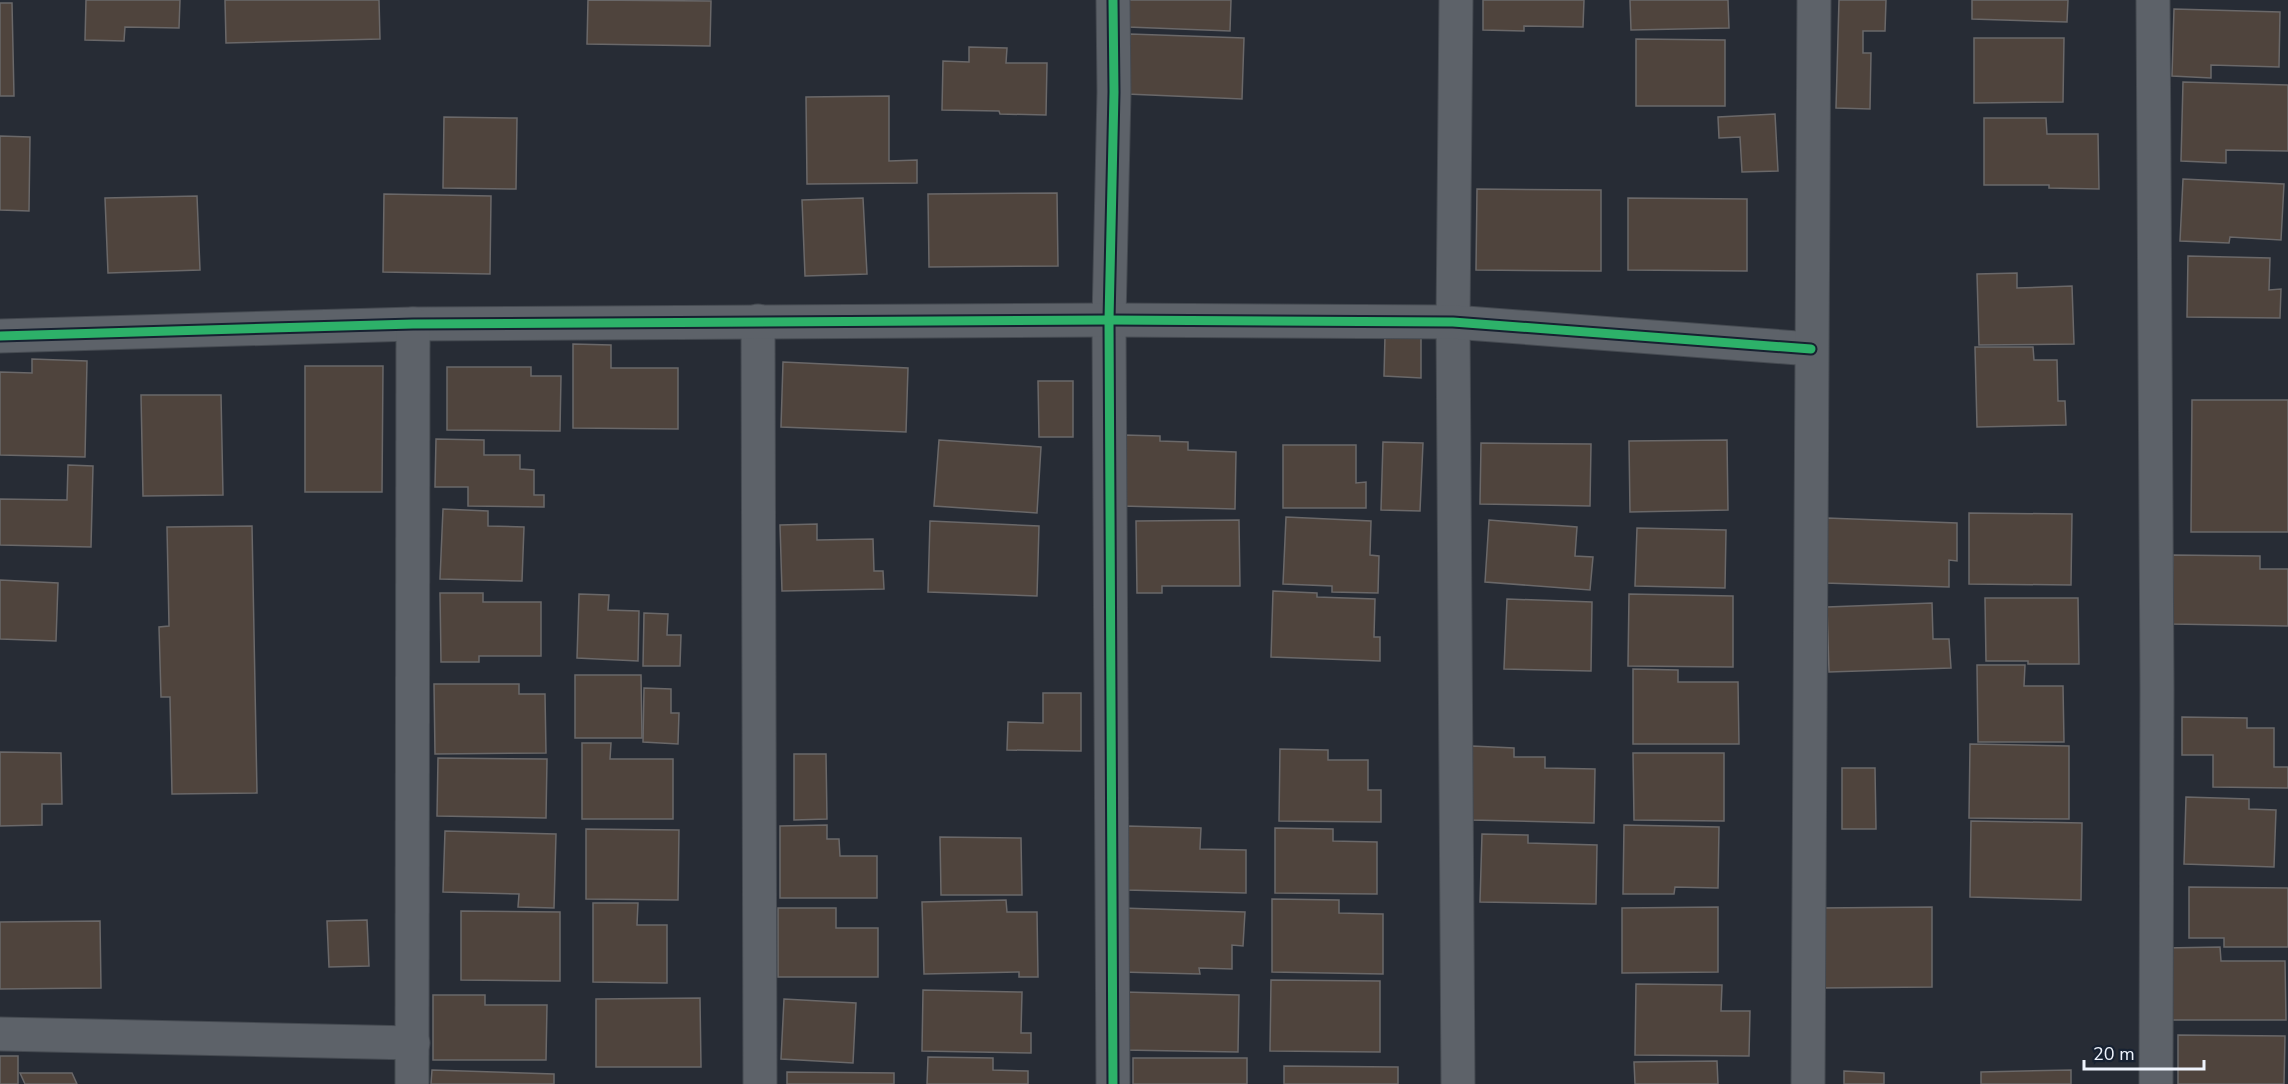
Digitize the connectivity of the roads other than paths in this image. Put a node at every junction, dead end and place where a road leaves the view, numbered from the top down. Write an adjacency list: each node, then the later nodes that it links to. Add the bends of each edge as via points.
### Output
1 (1113, 0): 5 (street)
2 (1456, 0): 7 (street)
3 (1814, 0): 10 (street)
4 (2153, 0): 18 (street)
5 (1109, 320): 6 (street); 7 (street); 15 (street)
6 (758, 321): 8 (street); 14 (street)
7 (1453, 322): 10 (street); 16 (street)
8 (413, 324): 9 (street); 12 (street)
9 (0, 336)
10 (1811, 349): 17 (street)
11 (0, 1034): 12 (street)
12 (413, 1042): 13 (street)
13 (412, 1084)
14 (760, 1084)
15 (1113, 1084)
16 (1458, 1084)
17 (1808, 1084)
18 (2156, 1084)

